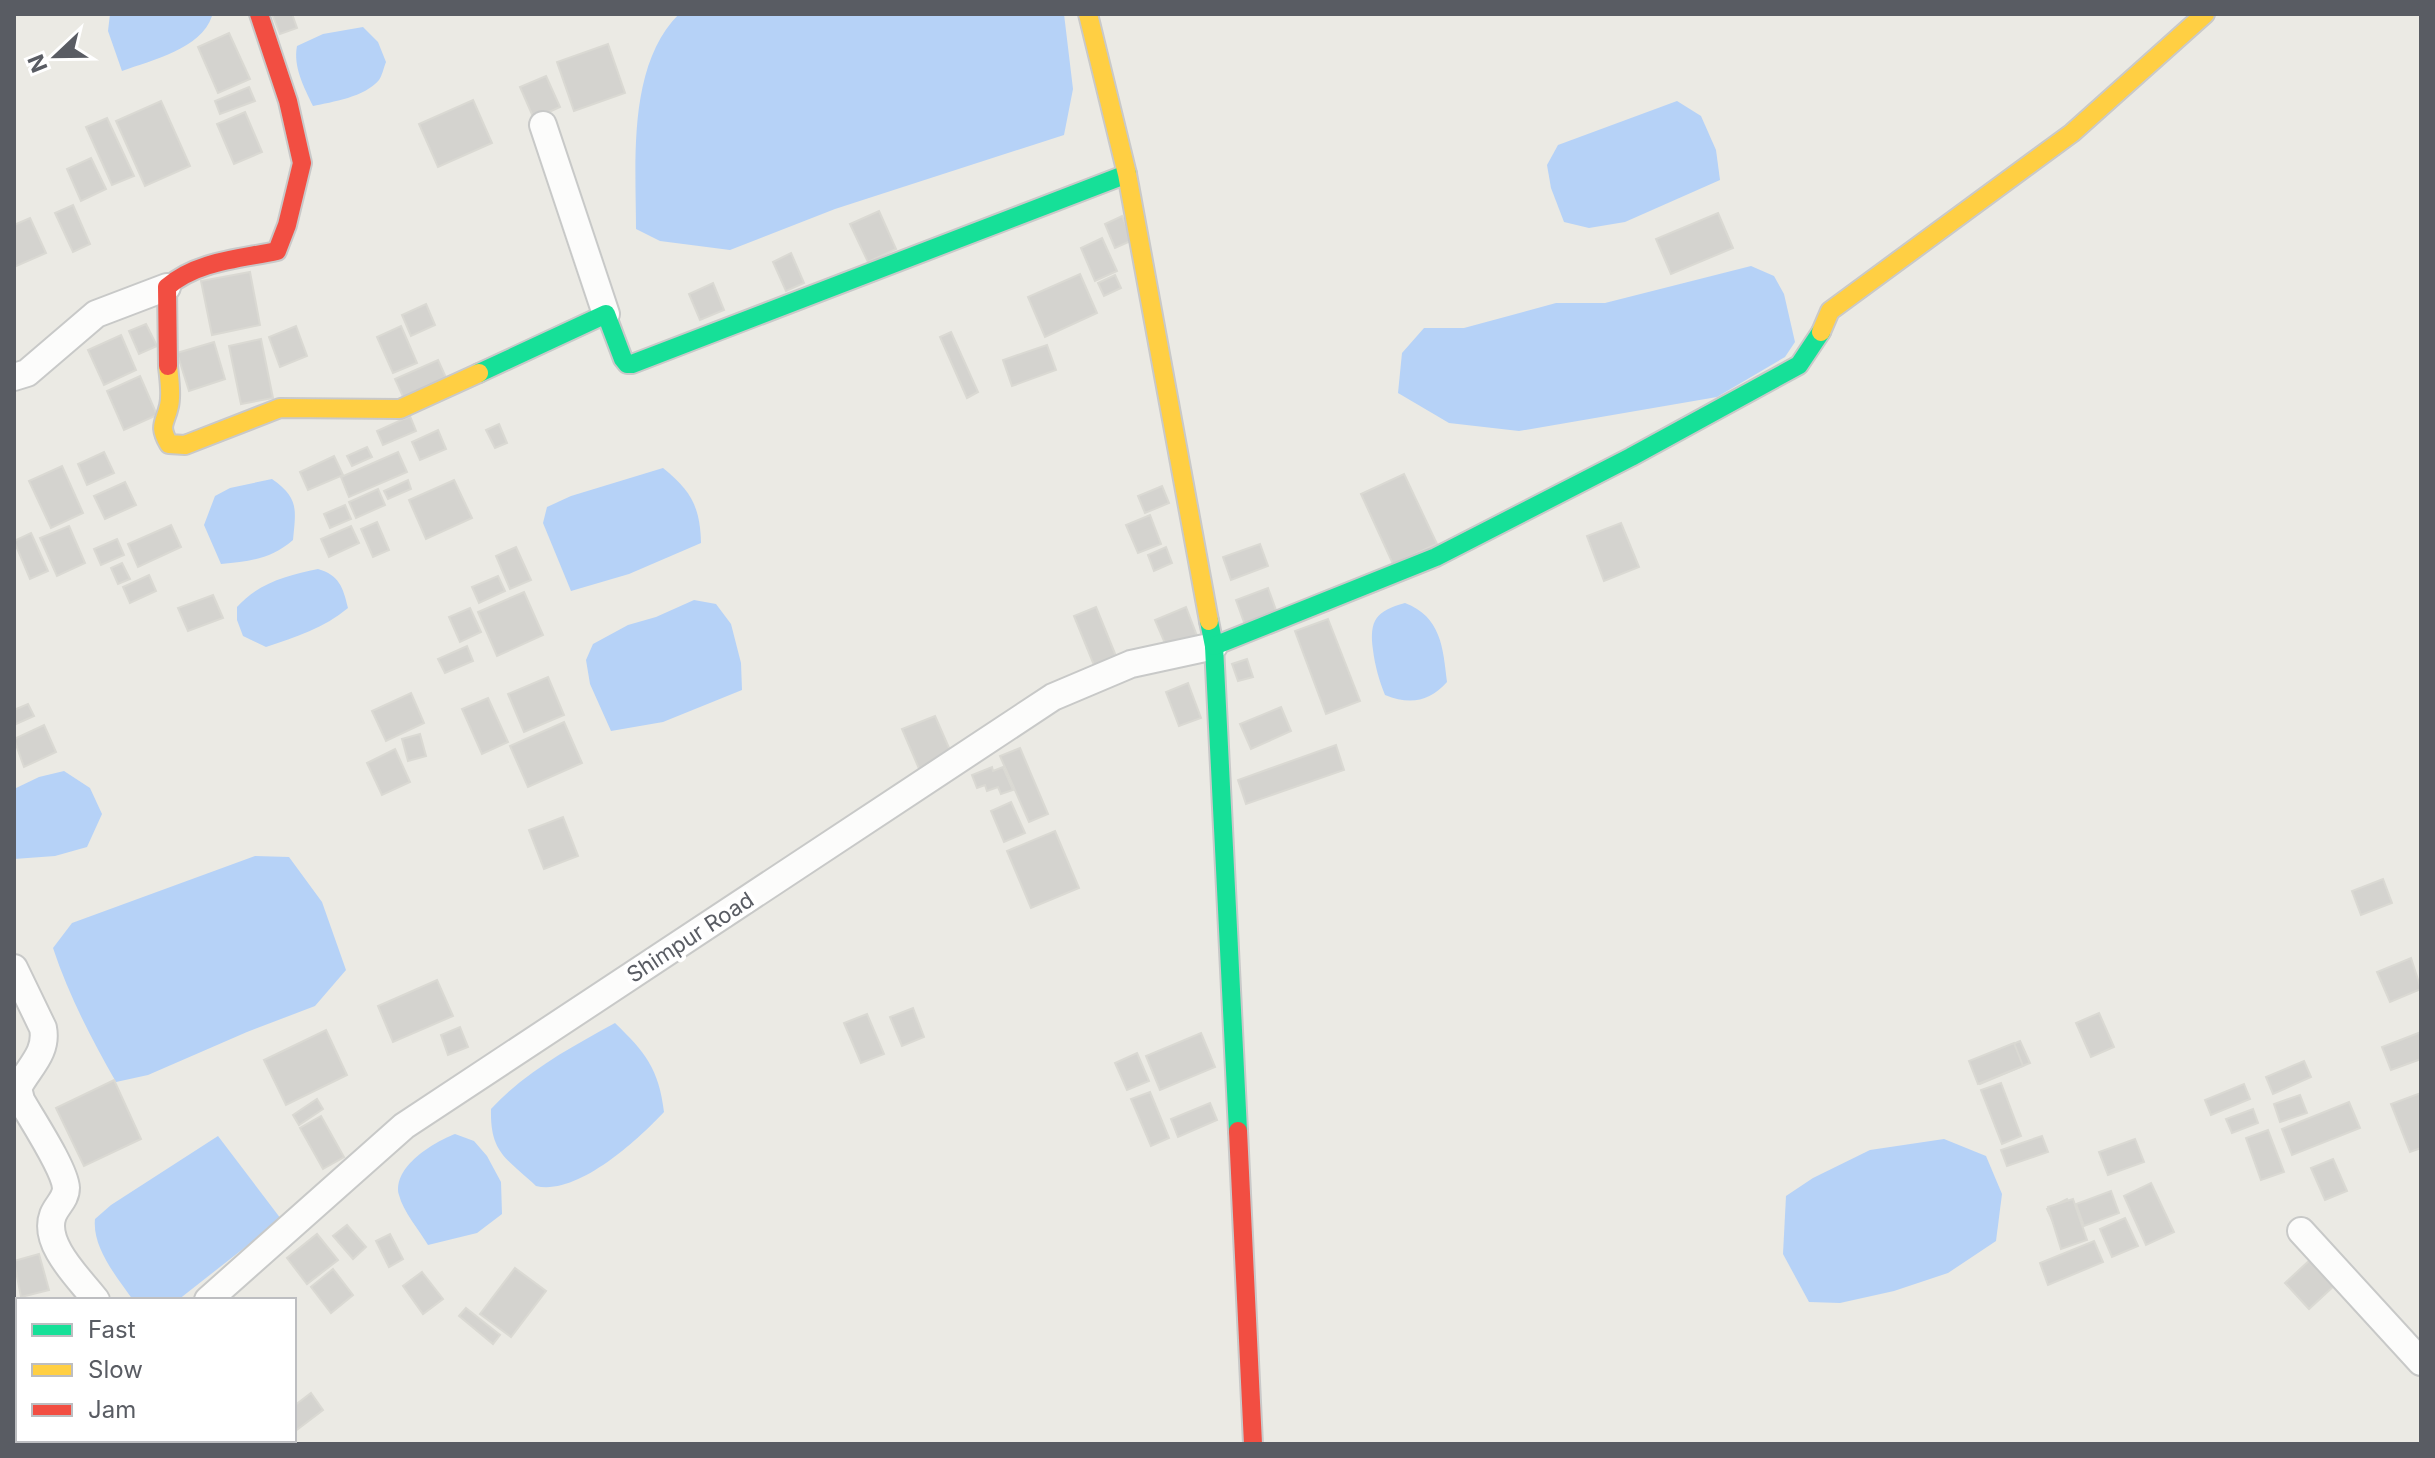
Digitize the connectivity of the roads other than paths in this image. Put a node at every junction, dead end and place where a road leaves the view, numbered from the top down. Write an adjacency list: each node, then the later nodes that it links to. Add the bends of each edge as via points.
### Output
1 (259, 14): 6 (street, via 302,163 287,225 277,251 191,271)
2 (1088, 14): 5 (street)
3 (2205, 14): 9 (street, via 2072,133 1830,311 1799,365 1436,557)
4 (543, 125): 7 (street)
5 (1127, 174): 7 (street, via 632,364 623,359); 9 (street)
6 (167, 287): 7 (street, via 169,407 161,422 169,444 185,445 280,408 400,409); 8 (street, via 96,314 27,373)
7 (606, 314)
8 (14, 377)
9 (1214, 646): 14 (street, Shimpur Road, via 1131,664 1053,697 404,1126); 16 (street)
10 (14, 968): 11 (street, via 45,1038)
11 (16, 1089): 13 (street, via 66,1186 53,1216 57,1248)
12 (2301, 1231): 15 (street)
13 (94, 1298)
14 (210, 1298)
15 (2421, 1362)
16 (1253, 1444)

